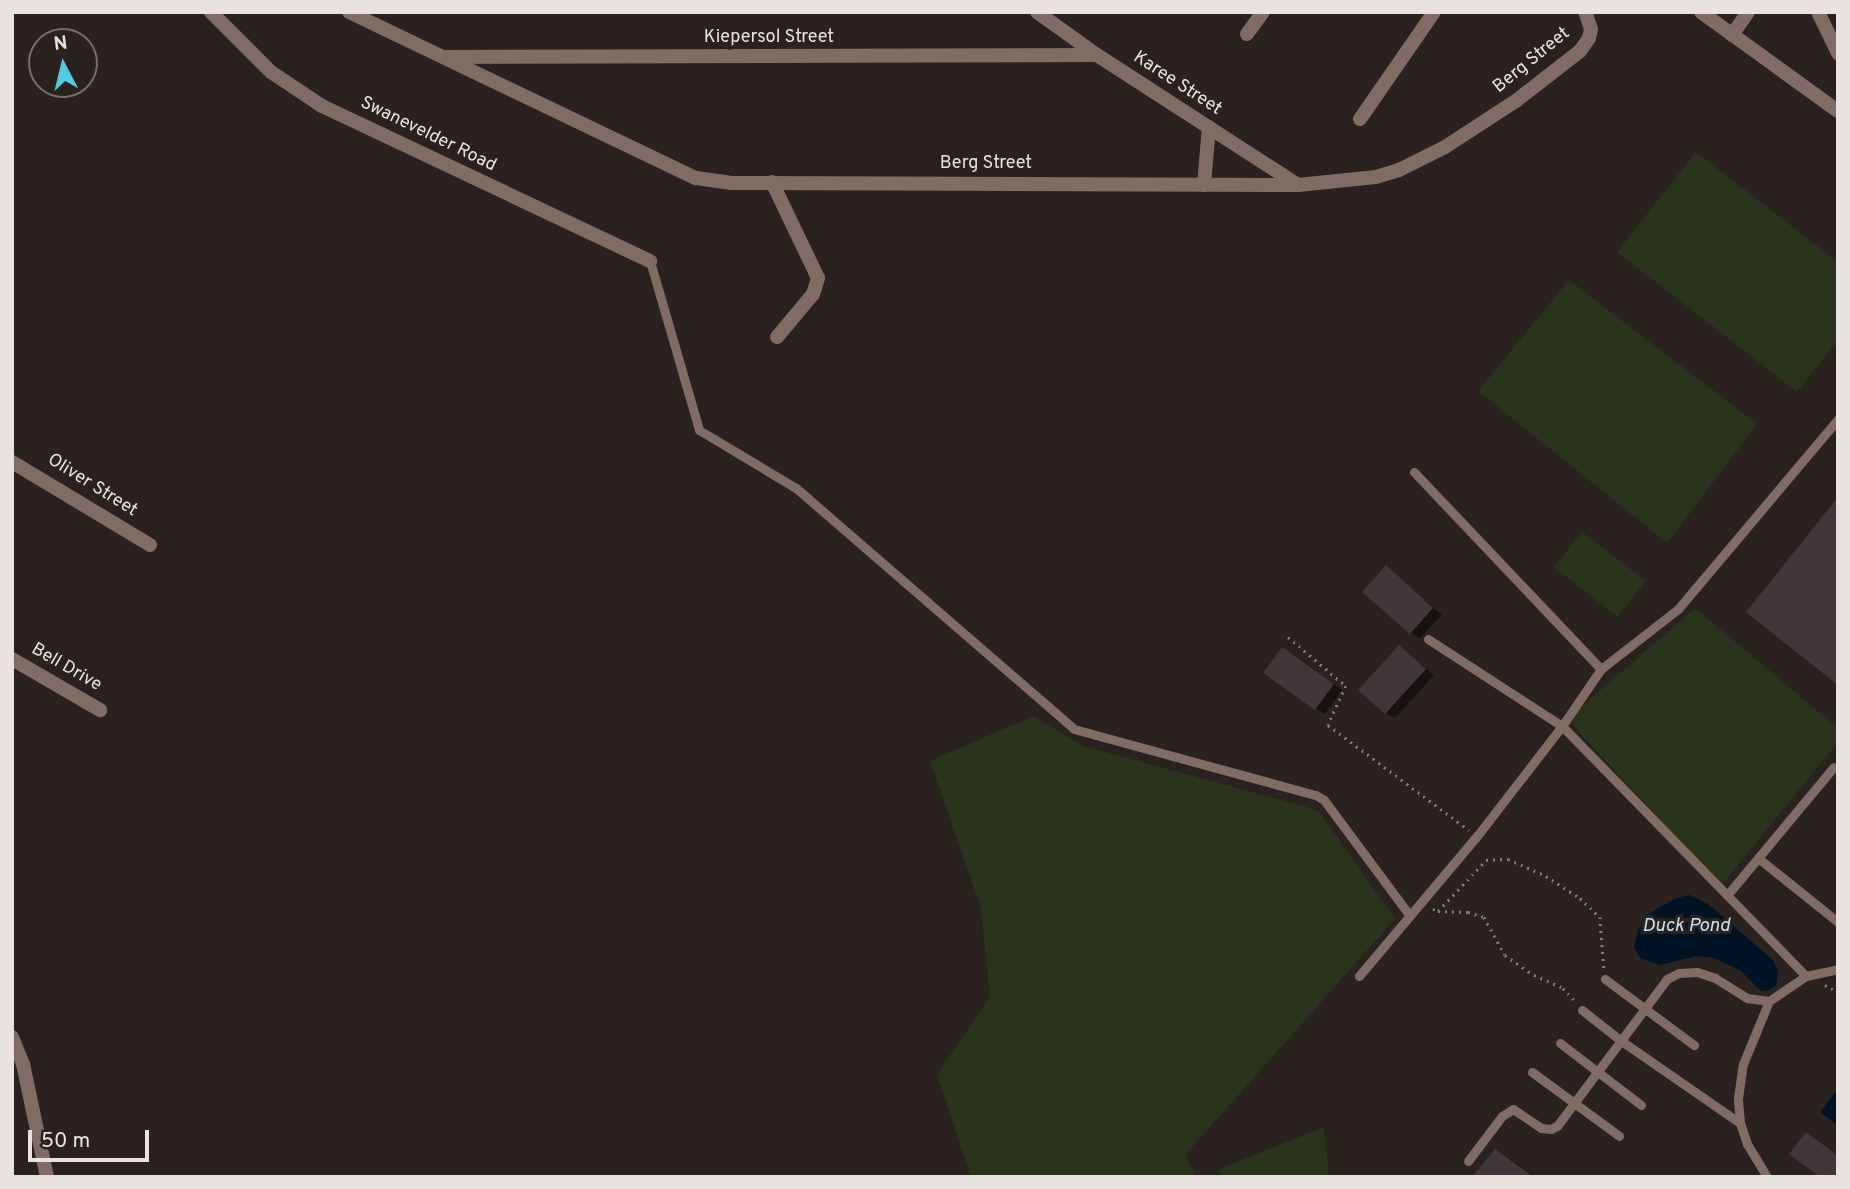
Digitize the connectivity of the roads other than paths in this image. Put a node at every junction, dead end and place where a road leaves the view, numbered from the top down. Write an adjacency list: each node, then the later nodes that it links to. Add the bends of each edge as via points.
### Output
1 (349, 12): 14 (street, Berg Street)
2 (1037, 12): 13 (street, Karee Street)
3 (1263, 12): 10 (street)
4 (1434, 12): 16 (street)
5 (1585, 12): 20 (street, Berg Street, via 1591,29 1580,51 1445,147 1376,177)
6 (1702, 12): 11 (street)
7 (1748, 12): 11 (street)
8 (1818, 12): 12 (street)
9 (218, 15): 21 (street, Swanevelder Road, via 271,72 321,106)
10 (1247, 34)
11 (1732, 35): 15 (street)
12 (1838, 53)
13 (1097, 55): 14 (street, Kiepersol Street); 17 (street, Karee Street)
14 (440, 57): 18 (street, Berg Street, via 683,174 732,183)
15 (1838, 111)
16 (1360, 119)
17 (1209, 127): 19 (street); 20 (street, Karee Street)
18 (772, 182): 19 (street, Berg Street); 22 (street, via 818,278 813,294)
19 (1204, 185): 20 (street, Berg Street)
20 (1298, 185)
21 (650, 261): 35 (lane, via 699,430 796,488 1074,729 1324,800)
22 (777, 337)
23 (1838, 419): 29 (lane, via 1678,609)
24 (12, 462): 26 (street, Oliver Street)
25 (1414, 471): 29 (lane)
26 (150, 545)
27 (1428, 639): 31 (lane)
28 (12, 659): 30 (street, Bell Drive)
29 (1601, 668): 31 (lane)
30 (100, 710)
31 (1562, 726): 34 (lane); 35 (lane)
32 (1835, 766): 33 (lane)
33 (1758, 858): 34 (lane); 36 (lane)
34 (1728, 894): 39 (lane)
35 (1410, 916): 38 (lane)
36 (1838, 922)
37 (1838, 969): 39 (lane)
38 (1359, 976)
39 (1806, 976): 41 (lane)
40 (1605, 979): 42 (lane)
41 (1769, 1002): 42 (lane, via 1747,998 1715,978 1679,972 1667,979); 52 (lane, via 1742,1064)
42 (1644, 1008): 45 (lane); 47 (lane)
43 (1582, 1010): 45 (lane)
44 (12, 1037): 55 (street, via 23,1064)
45 (1620, 1040): 49 (lane); 52 (lane)
46 (1560, 1043): 49 (lane)
47 (1693, 1045)
48 (1532, 1072): 50 (lane)
49 (1597, 1072): 50 (lane); 51 (lane)
50 (1575, 1102): 53 (lane); 54 (lane, via 1551,1129 1541,1128 1518,1110 1507,1111)
51 (1641, 1105)
52 (1740, 1123): 56 (lane, via 1751,1154)
53 (1619, 1136)
54 (1468, 1161)
55 (47, 1177)
56 (1767, 1177)

